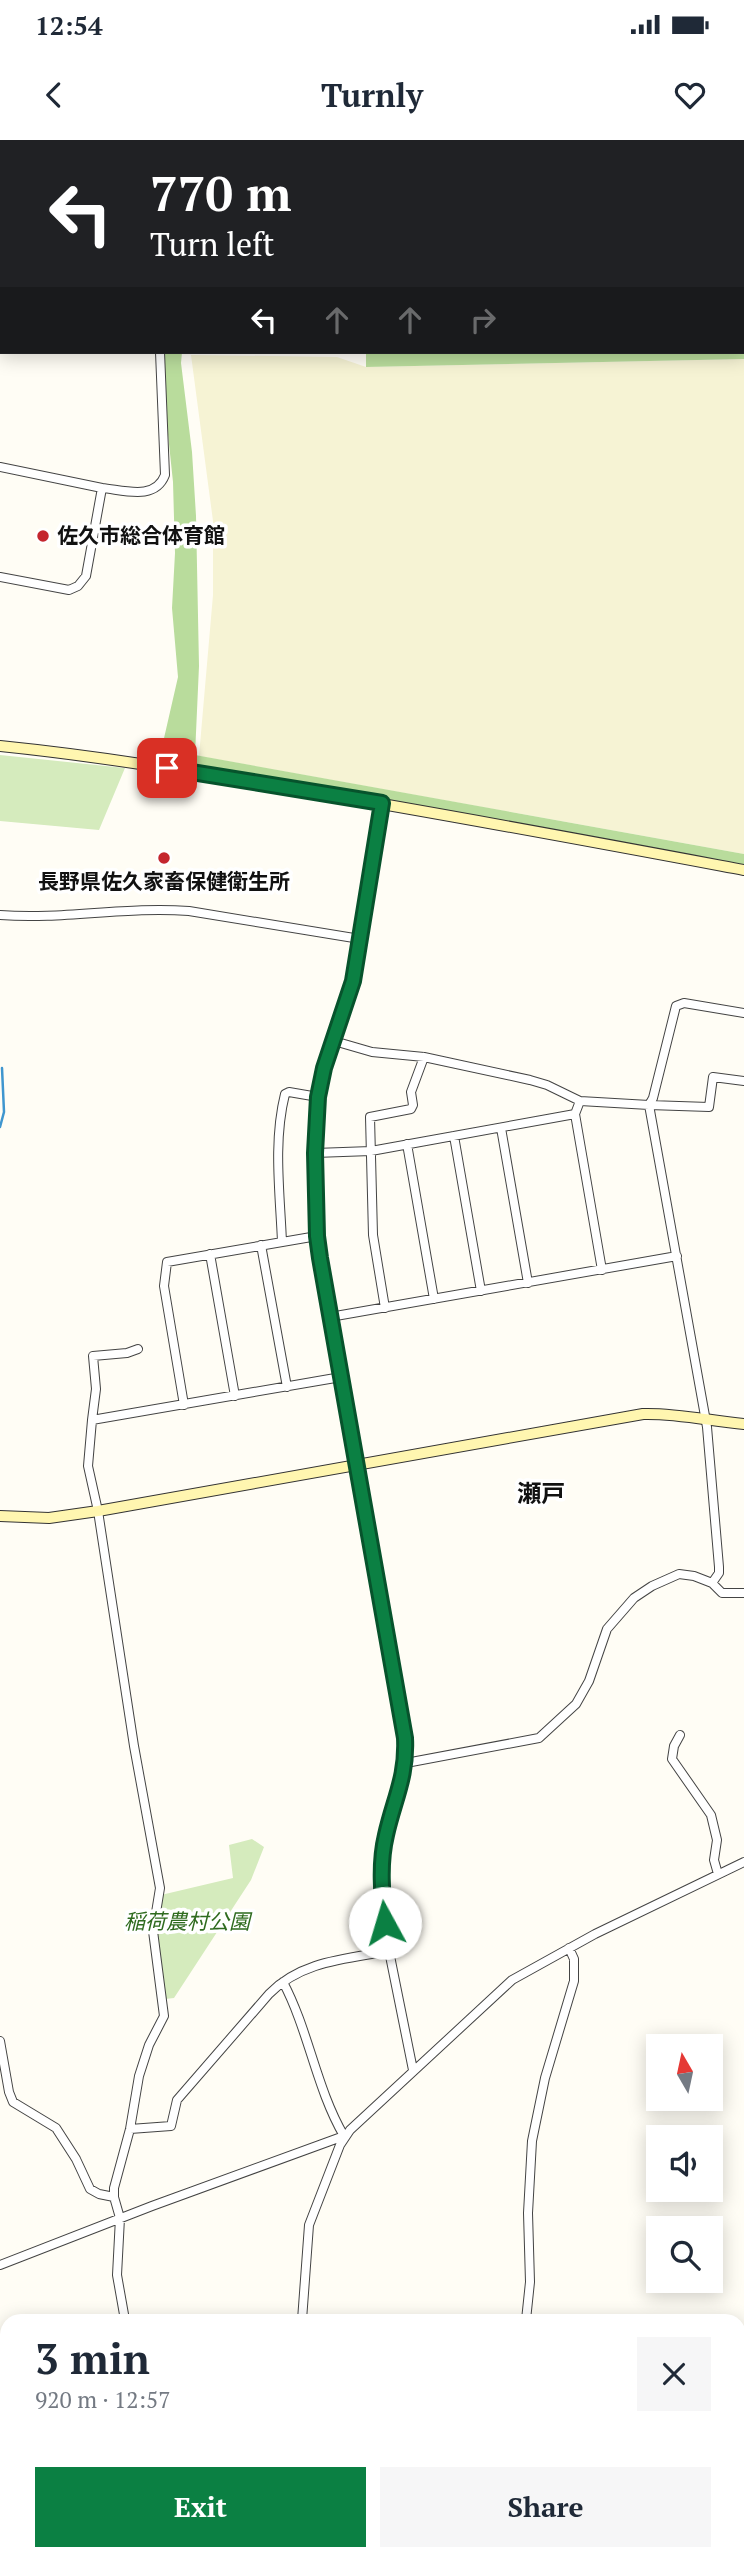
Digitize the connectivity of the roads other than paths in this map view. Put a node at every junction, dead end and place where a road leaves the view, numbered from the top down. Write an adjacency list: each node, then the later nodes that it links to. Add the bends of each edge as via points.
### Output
1 (160, 354): 3 (street, via 163,481 149,491)
2 (0, 467): 3 (street)
3 (102, 488): 4 (street, via 86,576 78,586 69,590)
4 (0, 577)
5 (0, 746): 6 (street, via 129,761)
6 (382, 803): 7 (street); 9 (street)
7 (744, 870)
8 (0, 915): 9 (street, via 164,909)
9 (360, 939): 11 (street, via 353,981)
10 (744, 1013): 16 (street, via 684,1003 676,1006)
11 (334, 1041): 12 (street, via 372,1052); 14 (street)
12 (424, 1058): 15 (street, via 539,1082); 21 (street, via 411,1092 413,1108 370,1117)
13 (744, 1081): 16 (street, via 713,1077 709,1107)
14 (318, 1097): 22 (street); 24 (street, via 285,1094 279,1140)
15 (580, 1101): 16 (street); 17 (street)
16 (649, 1105): 27 (street)
17 (575, 1114): 18 (street); 28 (street)
18 (501, 1128): 19 (street); 29 (street)
19 (454, 1136): 20 (street); 30 (street)
20 (407, 1144): 21 (street); 31 (street)
21 (371, 1151): 22 (street); 32 (street, via 373,1235)
22 (315, 1153): 23 (street)
23 (317, 1236): 24 (street); 33 (street)
24 (282, 1242): 25 (street)
25 (261, 1245): 26 (street); 36 (street)
26 (211, 1254): 37 (street); 38 (street, via 167,1262 164,1286)
27 (677, 1256): 28 (street); 39 (street)
28 (602, 1270): 29 (street)
29 (528, 1283): 30 (street)
30 (481, 1291): 31 (street)
31 (434, 1299): 32 (street)
32 (385, 1308): 33 (street)
33 (330, 1317): 35 (street)
34 (138, 1349): 40 (street, via 93,1356 96,1390)
35 (341, 1377): 36 (street); 42 (street)
36 (287, 1387): 37 (street)
37 (235, 1396): 38 (street)
38 (184, 1405): 40 (street)
39 (705, 1417): 41 (street); 42 (street, via 643,1414); 45 (street, via 719,1573)
40 (92, 1420): 43 (street, via 88,1465)
41 (744, 1424)
42 (357, 1465): 43 (street); 48 (street)
43 (98, 1511): 44 (street, via 49,1518); 56 (street, via 160,1888 153,1931 164,2016 139,2076)
44 (0, 1516)
45 (712, 1583): 46 (street, via 722,1593); 48 (street, via 679,1574 634,1598 607,1629 576,1704 539,1738)
46 (744, 1593)
47 (680, 1735): 50 (street, via 673,1759 711,1815)
48 (406, 1763): 52 (street, via 382,1860)
49 (744, 1861): 50 (street)
50 (718, 1874): 51 (street)
51 (569, 1948): 55 (street, via 512,1980); 63 (street, via 574,1981 545,2078 533,2141)
52 (389, 1951): 53 (street, via 308,1967); 55 (street)
53 (283, 1982): 56 (street, via 177,2100 171,2126); 57 (street)
54 (0, 2041): 58 (street, via 10,2098 56,2128 90,2189)
55 (413, 2070): 57 (street)
56 (130, 2129): 58 (street)
57 (344, 2136): 59 (street); 62 (street, via 309,2225)
58 (114, 2197): 59 (street)
59 (120, 2218): 60 (street); 61 (street, via 117,2275)
60 (0, 2265)
61 (124, 2314)
62 (302, 2314)
63 (527, 2314)

